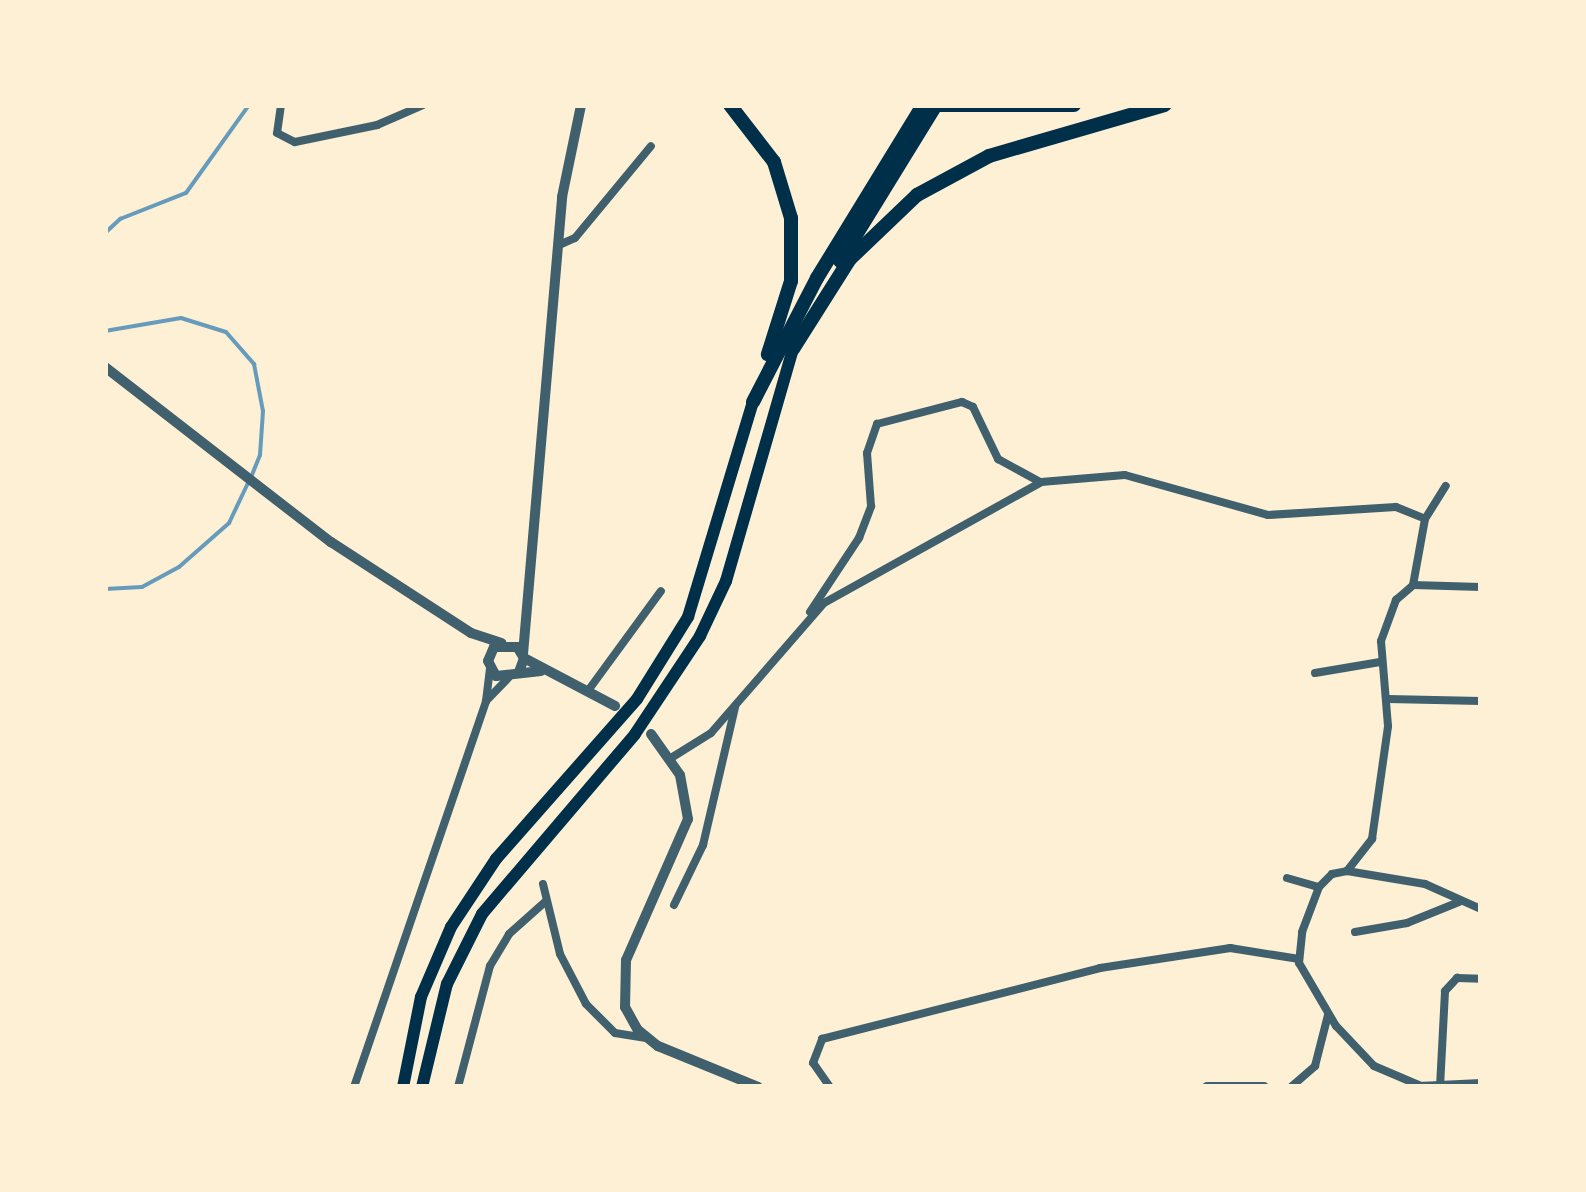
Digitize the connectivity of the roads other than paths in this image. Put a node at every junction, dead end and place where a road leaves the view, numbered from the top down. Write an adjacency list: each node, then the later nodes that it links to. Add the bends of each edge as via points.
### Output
1 (282, 105): 2 (street, via 278,133 295,142 377,125)
2 (423, 105)
3 (581, 105): 10 (street)
4 (730, 105): 13 (highway, via 774,162 794,238 791,281)
5 (924, 105): 7 (highway); 13 (highway, via 817,278)
6 (936, 105): 11 (highway, via 803,322)
7 (1074, 105)
8 (1166, 105): 11 (highway, via 1021,145 928,188 850,259)
9 (651, 146): 10 (street, via 575,238)
10 (558, 245): 21 (street)
11 (793, 349): 56 (highway, via 726,581 700,636 635,734 514,868 482,914 447,984)
12 (105, 367): 22 (street, via 255,488)
13 (753, 402): 55 (highway, via 688,617 638,699 496,859 451,926 421,997)
14 (1040, 482): 16 (street, via 1125,475 1268,514 1396,506); 20 (street); 20 (street, via 1010,471 973,406 962,402 877,424 866,453 871,506)
15 (1446, 486): 16 (street)
16 (1425, 519): 17 (street)
17 (1413, 585): 18 (street); 25 (street, via 1388,617)
18 (1481, 587)
19 (660, 591): 31 (street)
20 (809, 616): 36 (street)
21 (525, 623): 23 (street); 24 (street)
22 (472, 633): 23 (street); 26 (street)
23 (505, 643): 24 (street); 26 (street)
24 (523, 656): 27 (street); 28 (street)
25 (1380, 662): 29 (street); 32 (street)
26 (489, 664): 30 (street); 33 (street)
27 (520, 672): 28 (street); 30 (street)
28 (541, 672): 31 (street)
29 (1314, 673)
30 (508, 678): 33 (street)
31 (590, 688): 35 (street)
32 (1388, 699): 34 (street); 39 (street, via 1372,840)
33 (486, 701): 54 (street)
34 (1481, 701)
35 (614, 706)
36 (735, 707): 38 (street, via 711,733); 45 (street, via 702,844)
37 (651, 734): 38 (street)
38 (671, 758): 51 (street, via 686,794 687,827 622,979 628,1016)
39 (1347, 872): 42 (street, via 1332,874); 44 (street, via 1425,884)
40 (1287, 878): 42 (street)
41 (543, 884): 43 (street)
42 (1320, 887): 48 (street, via 1303,924)
43 (546, 901): 51 (street, via 560,954 586,1004 616,1033); 57 (street, via 509,934 490,966)
44 (1459, 902): 46 (street); 47 (street, via 1407,923)
45 (674, 906)
46 (1481, 908)
47 (1355, 932)
48 (1299, 959): 50 (street); 59 (street, via 1230,948 1100,968 822,1039 813,1063)
49 (1481, 979): 53 (street, via 1457,978 1445,991)
50 (1328, 1014): 62 (street, via 1315,1066); 63 (street, via 1374,1066)
51 (646, 1038): 58 (street)
52 (1481, 1084): 53 (street)
53 (1440, 1086): 63 (street)
54 (354, 1087)
55 (404, 1087)
56 (422, 1087)
57 (458, 1087)
58 (758, 1087)
59 (830, 1087)
60 (1206, 1087): 61 (street)
61 (1264, 1087)
62 (1290, 1087)
63 (1420, 1087)

